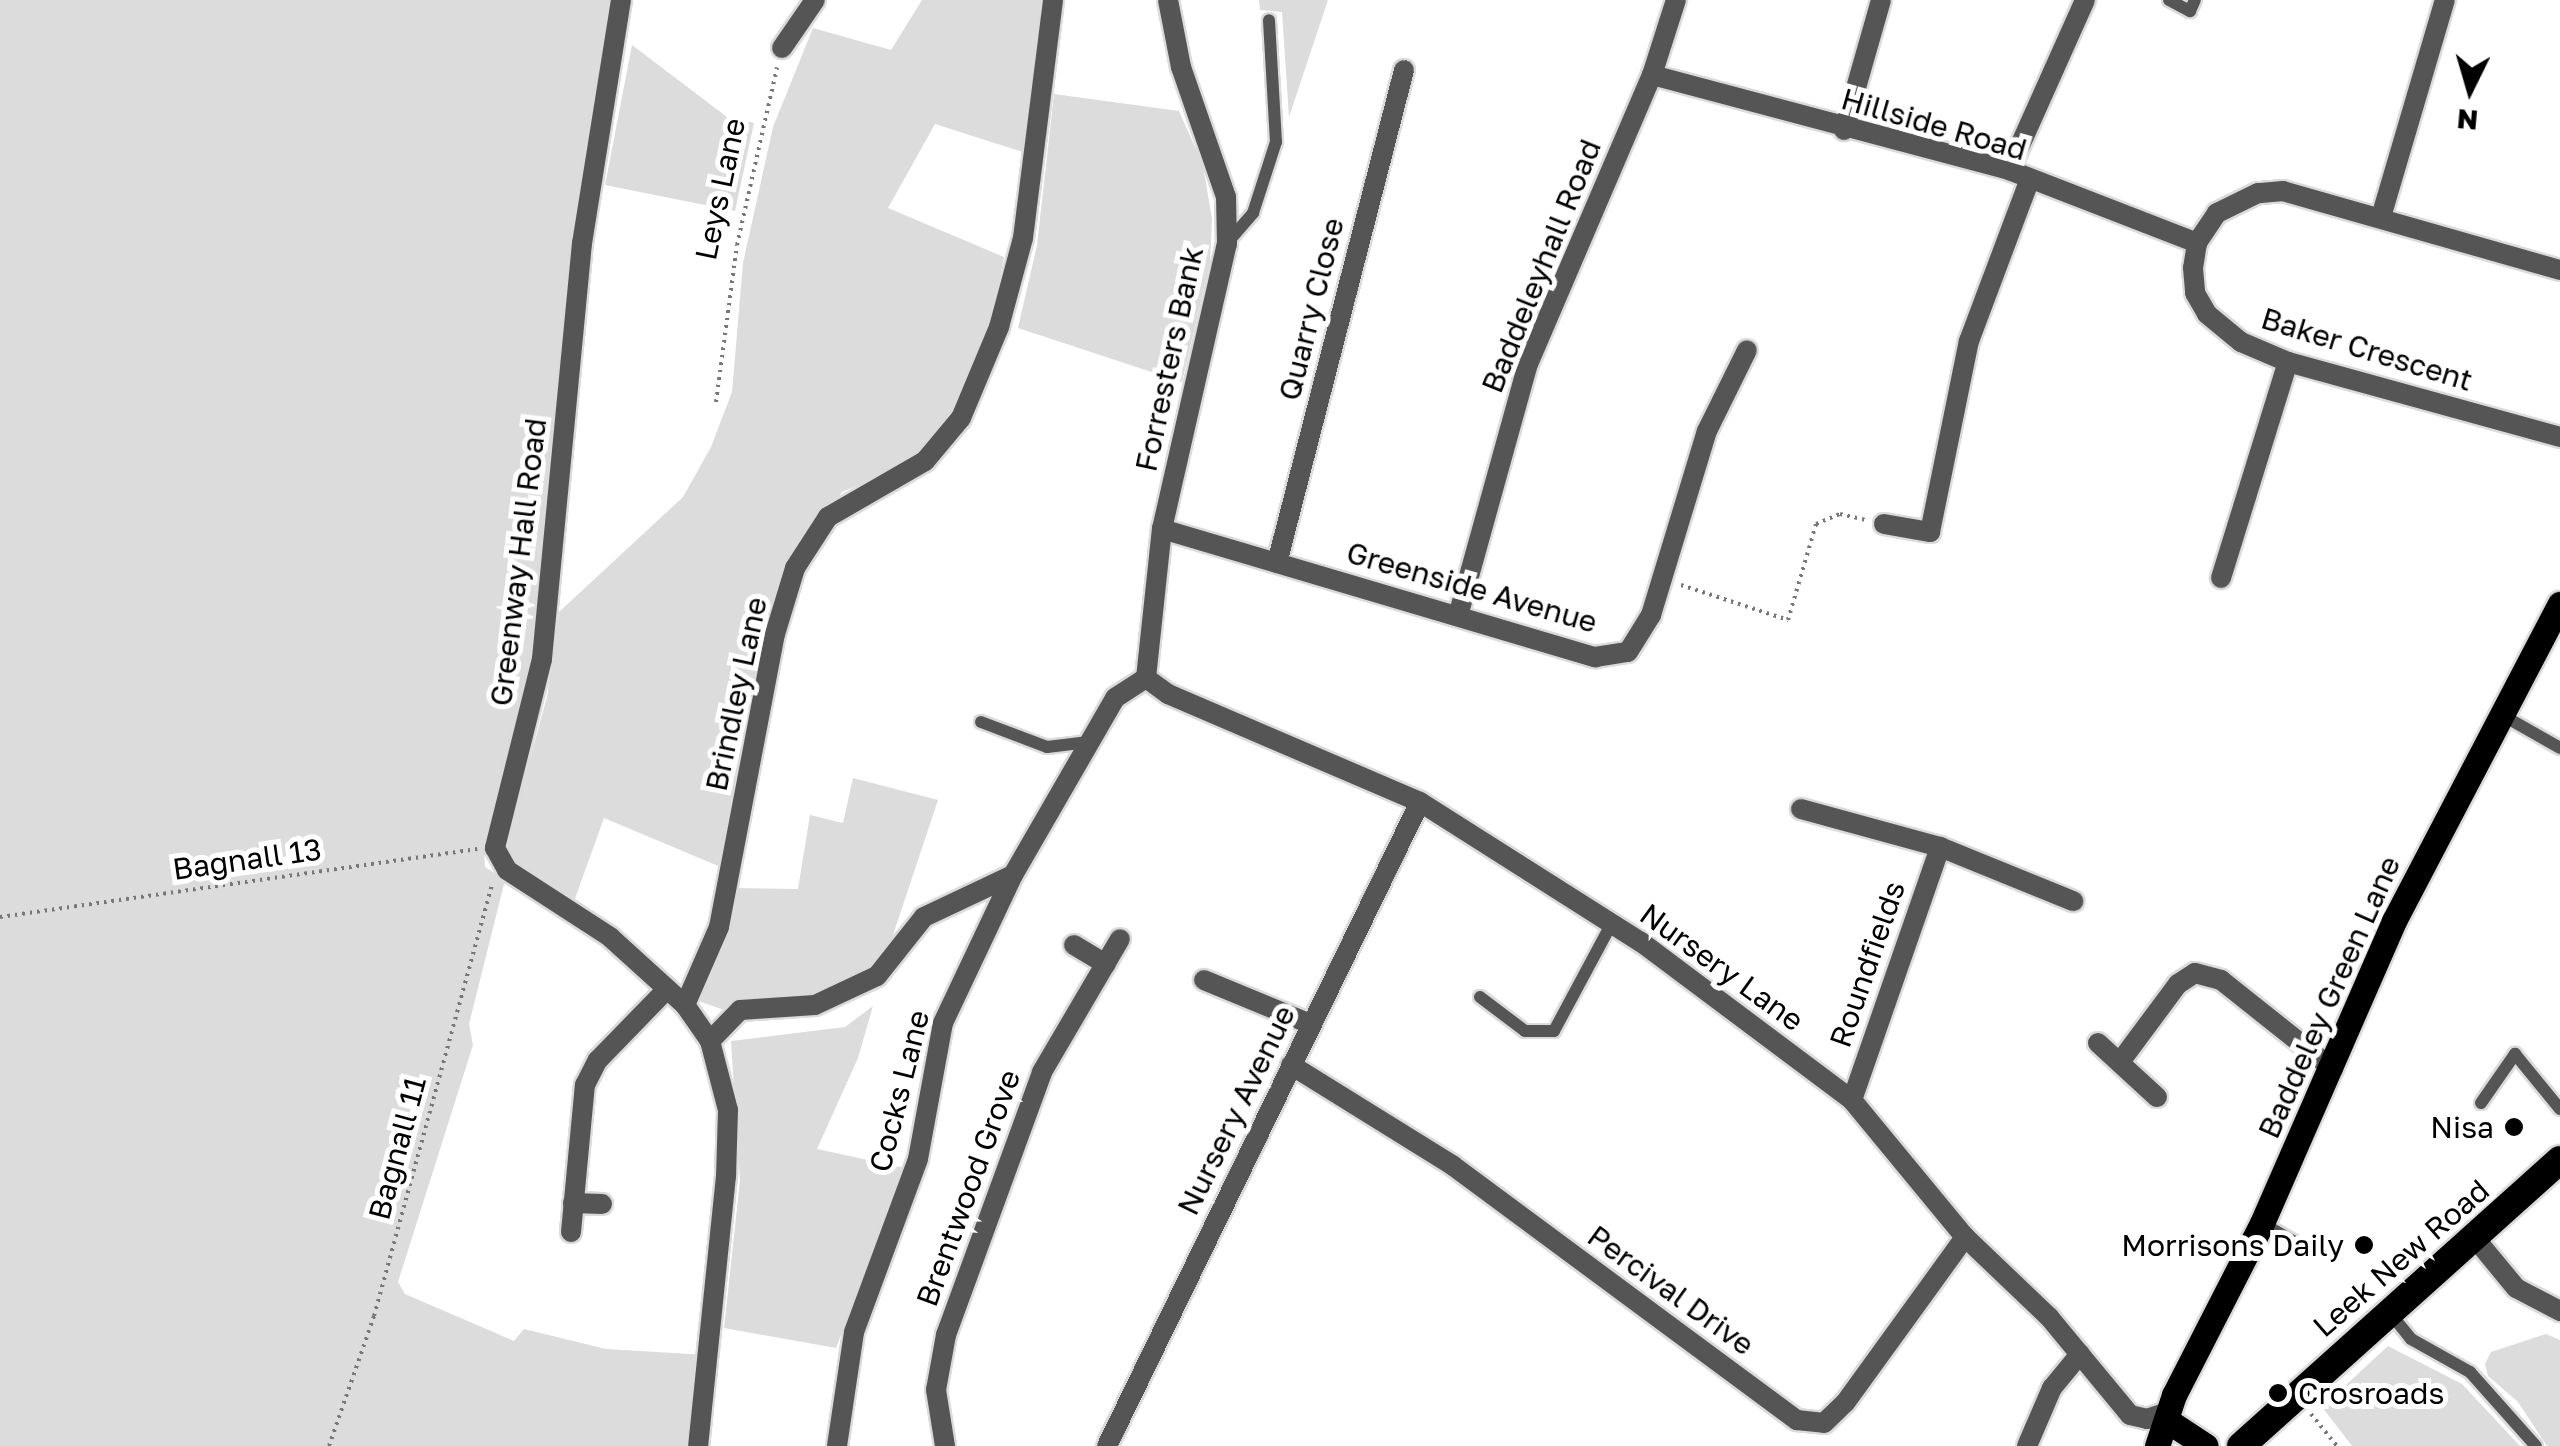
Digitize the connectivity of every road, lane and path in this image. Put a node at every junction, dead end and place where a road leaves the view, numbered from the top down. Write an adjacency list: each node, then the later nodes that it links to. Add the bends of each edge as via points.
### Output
1 (621, 0): 41 (street, Greenway Hall Road, via 582,243 542,659 532,716 499,814)
2 (816, 0): 12 (street)
3 (1053, 0): 52 (street, Brindley Lane, via 1023,238 999,327 949,433 924,461 828,517 795,568 775,634 718,927)
4 (1168, 0): 20 (street, Forresters Bank, via 1181,67 1226,197)
5 (1676, 0): 14 (street, Baddeleyhall Road)
6 (1881, 0): 15 (street)
7 (2085, 0): 16 (street)
8 (2169, 0): 9 (lane, via 2190,10)
9 (2195, 0)
10 (2444, 0): 18 (street)
11 (1269, 20): 20 (lane, via 1276,142 1254,213)
12 (782, 48): 24 (path, Leys Lane, via 736,245)
13 (1404, 70): 28 (street, Quarry Close)
14 (1652, 75): 15 (street, Hillside Road); 32 (street, Baddeleyhall Road, via 1528,364)
15 (1844, 130): 16 (street, Hillside Road)
16 (2009, 170): 17 (street, Hillside Road)
17 (2029, 181): 19 (street, Hillside Road); 26 (street, via 1969,341 1930,532)
18 (2382, 217): 19 (street, via 2283,191 2258,193 2217,213); 21 (street)
19 (2197, 242): 23 (street, Baker Crescent, via 2195,293 2220,331)
20 (1227, 244): 27 (street, Forresters Bank)
21 (2560, 270)
22 (1747, 350): 29 (street, Greenside Avenue, via 1707,431)
23 (2288, 362): 25 (street, Baker Crescent); 30 (street)
24 (716, 402)
25 (2560, 437)
26 (1884, 524): 29 (path, via 1840,514 1816,524 1788,620)
27 (1162, 529): 28 (street, Greenside Avenue); 33 (street, Forresters Bank)
28 (1277, 563): 32 (street, Greenside Avenue)
29 (1662, 578): 32 (street, Greenside Avenue, via 1651,616 1628,652 1594,656)
30 (2221, 578)
31 (2560, 604): 34 (main road, Baddeley Green Lane)
32 (1458, 616)
33 (1146, 678): 36 (street, Cocks Lane, via 1115,698); 38 (street, Nursery Lane, via 1168,694)
34 (2502, 714): 37 (lane); 58 (main road, Baddeley Green Lane, via 2394,921)
35 (980, 722): 36 (lane, via 1047,747)
36 (1090, 742): 42 (street, Cocks Lane)
37 (2560, 748)
38 (1420, 802): 45 (street, Nursery Lane); 53 (street, Nursery Avenue)
39 (1800, 809): 40 (street)
40 (1940, 847): 43 (street); 60 (street, Roundfields)
41 (499, 860): 44 (path, Bagnall 13, via 477,849); 50 (street, via 610,937); 76 (path, Bagnall 11, via 374,1316)
42 (1013, 875): 54 (street, via 924,917 877,976 815,1006 740,1010); 78 (street, Cocks Lane, via 943,1024 918,1159 854,1332)
43 (2073, 901)
44 (0, 917)
45 (1612, 923): 51 (lane, via 1554,1030 1525,1030); 60 (street, Nursery Lane)
46 (1120, 939): 48 (street, Brentwood Grove)
47 (1074, 944): 48 (street)
48 (1106, 964): 79 (street, Brentwood Grove, via 1042,1072 946,1335 936,1390)
49 (1204, 980): 53 (street)
50 (667, 989): 52 (street); 64 (street, via 598,1060 585,1085)
51 (1480, 997)
52 (685, 1005): 54 (street)
53 (1310, 1024): 57 (street, Nursery Avenue)
54 (710, 1041): 77 (street, via 728,1110 727,1159 712,1359)
55 (2098, 1043): 56 (street)
56 (2120, 1062): 58 (street, via 2178,984 2195,973 2221,980); 59 (street)
57 (1291, 1065): 68 (street, Percival Drive, via 1452,1165 1797,1420 1824,1423 1845,1403); 80 (street, Nursery Avenue)
58 (2332, 1069): 66 (main road, Baddeley Green Lane)
59 (2158, 1097)
60 (1852, 1100): 68 (street, Nursery Lane)
61 (2480, 1103): 62 (lane, via 2515,1054)
62 (2560, 1109)
63 (2560, 1160): 69 (highway, Leek New Road)
64 (572, 1203): 65 (street); 67 (street)
65 (602, 1204)
66 (2262, 1223): 70 (lane); 75 (main road, Baddeley Green Lane)
67 (571, 1232)
68 (1965, 1237): 73 (street, Nursery Lane)
69 (2474, 1237): 71 (highway, Leek New Road); 72 (street, via 2516,1288)
70 (2298, 1244)
71 (2388, 1311): 74 (highway, Leek New Road); 86 (lane, via 2411,1340 2470,1372)
72 (2560, 1312)
73 (2080, 1354): 75 (street, Nursery Lane, via 2130,1415); 81 (street, via 2052,1388)
74 (2296, 1395): 84 (highway, Leek New Road); 85 (path)
75 (2168, 1416): 82 (main road, Baddeley Green Lane); 83 (main road)
76 (329, 1446)
77 (698, 1446)
78 (837, 1446)
79 (944, 1446)
80 (1106, 1446)
81 (2028, 1446)
82 (2158, 1446)
83 (2206, 1446)
84 (2241, 1446)
85 (2338, 1446)
86 (2536, 1446)

